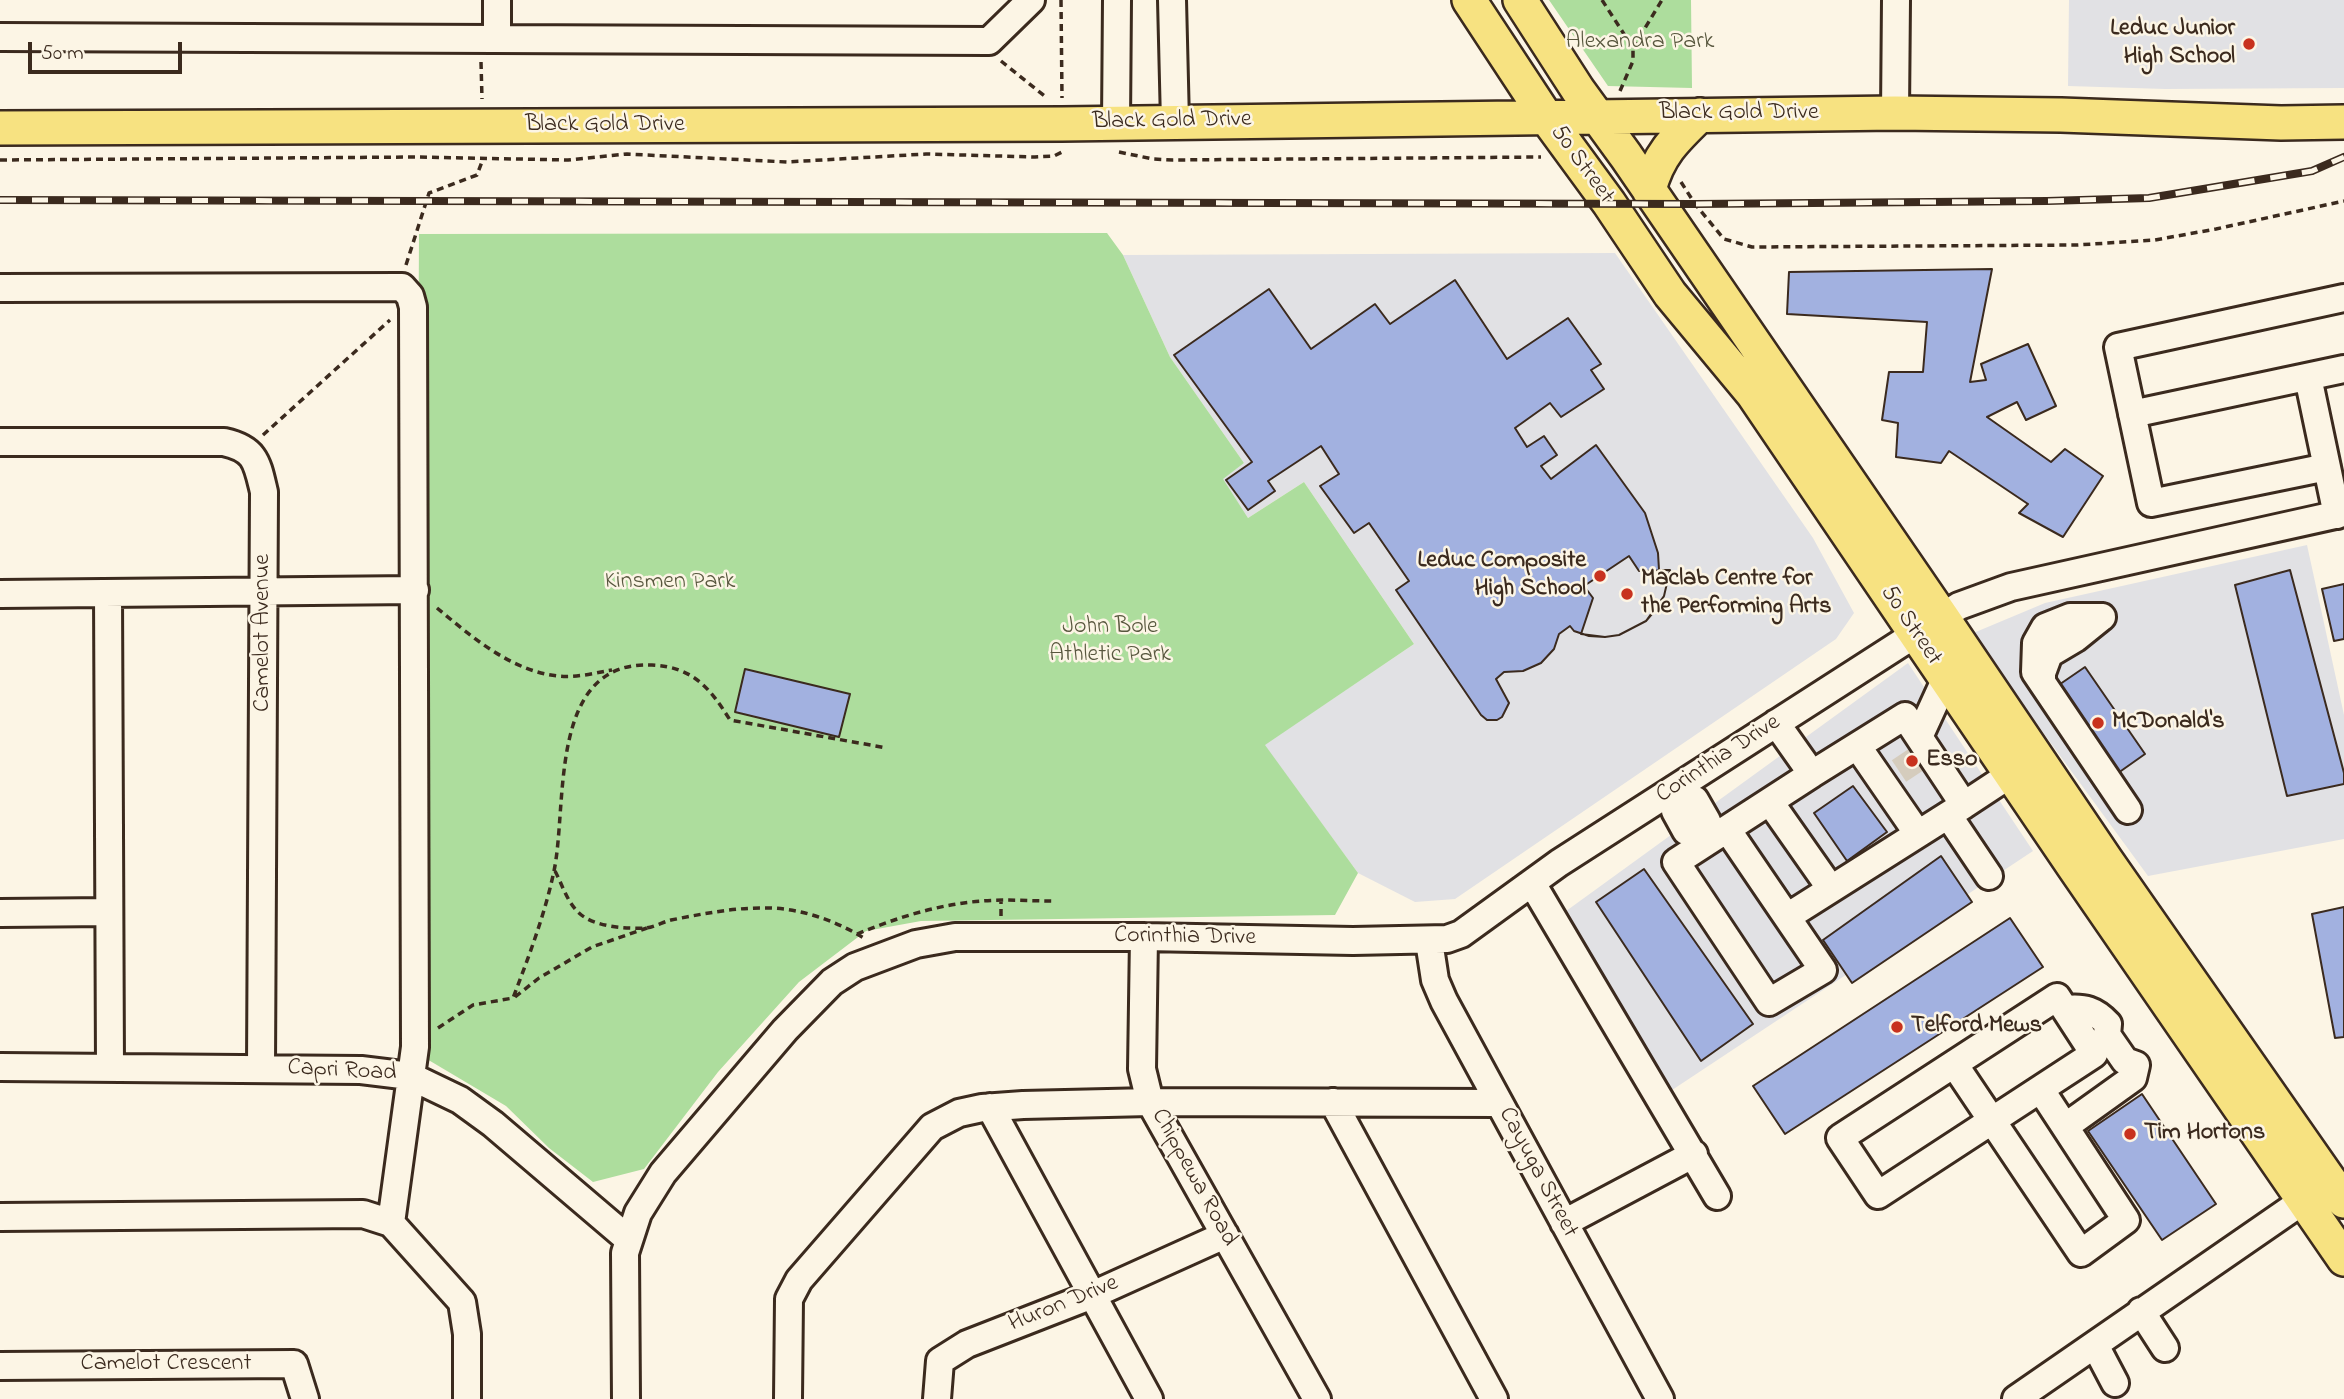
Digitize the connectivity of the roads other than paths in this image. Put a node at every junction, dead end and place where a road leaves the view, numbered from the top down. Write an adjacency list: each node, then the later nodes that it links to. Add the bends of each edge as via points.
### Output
1 (497, 0): 9 (street)
2 (1031, 0): 9 (street, via 989,41)
3 (1117, 0): 19 (street)
4 (1171, 0): 16 (street)
5 (1469, 0): 10 (main road, 50 Street)
6 (1520, 0): 13 (main road, 50 Street)
7 (1896, 0): 11 (street)
8 (0, 37): 9 (street)
9 (497, 39)
10 (1501, 48): 14 (main road, via 1504,73 1499,89 1489,101); 15 (main road, 50 Street)
11 (1895, 113): 12 (main road, Black Gold Drive); 17 (main road, Black Gold Drive)
12 (1700, 114): 13 (main road, Black Gold Drive); 20 (main road, via 1666,149)
13 (1597, 115): 15 (main road, Black Gold Drive); 20 (main road, 50 Street)
14 (1460, 117): 15 (main road, Black Gold Drive); 16 (main road, Black Gold Drive)
15 (1546, 117): 34 (main road, 50 Street, via 1670,294 1753,394)
16 (1175, 122): 19 (main road, Black Gold Drive)
17 (2344, 122)
18 (0, 128): 19 (main road, Black Gold Drive)
19 (1112, 136)
20 (1654, 176): 34 (main road, 50 Street)
21 (0, 288): 29 (street, via 402,287 413,307)
22 (2344, 298): 25 (street, via 2118,347)
23 (2344, 369): 24 (street)
24 (2308, 377): 25 (street); 27 (street)
25 (2132, 414): 27 (street, via 2151,503)
26 (0, 442): 30 (street, Camelot Avenue, via 241,445 254,459 264,492)
27 (2327, 467): 28 (street)
28 (2341, 514): 34 (street, Corinthia Drive, via 2011,587 1959,606)
29 (415, 590): 30 (street); 60 (street, via 415,1047)
30 (264, 592): 31 (street); 59 (street, Camelot Avenue)
31 (108, 593): 32 (street); 50 (street)
32 (0, 594)
33 (2102, 617): 44 (street, via 2070,617 2045,627 2036,643 2035,672)
34 (1929, 625): 35 (main road, 50 Street); 36 (street, Corinthia Drive); 69 (main road, 50 Street, via 2121,882)
35 (1946, 678): 38 (street); 40 (main road, 50 Street)
36 (1776, 723): 39 (street); 41 (street, Corinthia Drive)
37 (1858, 747): 38 (street); 38 (street, via 1905,716); 39 (street)
38 (1910, 760): 43 (street); 46 (street)
39 (1812, 774): 42 (street)
40 (2011, 774): 43 (street); 69 (main road, 50 Street)
41 (1676, 794): 45 (street, via 1675,811 1686,831); 48 (street, Corinthia Drive)
42 (1770, 802): 45 (street); 49 (street)
43 (1956, 810): 46 (street); 47 (street)
44 (2128, 810)
45 (1713, 834): 52 (street); 52 (street, via 1676,862 1769,1002 1823,970)
46 (1918, 834): 49 (street)
47 (1989, 876)
48 (1532, 883): 54 (street, Corinthia Drive, via 1461,934); 68 (street)
49 (1831, 889): 52 (street)
50 (109, 912): 51 (street); 58 (street)
51 (0, 913)
52 (1787, 917)
53 (1144, 937): 54 (street, Corinthia Drive); 62 (street, Chippewa Road, via 1142,1069); 75 (street, Corinthia Drive, via 955,937 916,944 855,967 832,982 785,1030 663,1173)
54 (1429, 941): 64 (street, Cayuga Street, via 1435,980)
55 (2066, 1009): 56 (street, via 2057,997); 61 (street, via 2094,1055); 67 (street, via 2100,1015 2125,1061 2136,1065 2133,1078)
56 (1954, 1064): 66 (street); 66 (street, via 1840,1138 1878,1195)
57 (0, 1067): 58 (street, Capri Road)
58 (110, 1068): 59 (street, Capri Road)
59 (261, 1068): 60 (street, Capri Road)
60 (410, 1076): 72 (street); 75 (street, Capri Road, via 460,1100 493,1124)
61 (2041, 1090): 66 (street); 67 (street)
62 (1150, 1102): 63 (street); 65 (street); 74 (street, Chippewa Road)
63 (1333, 1102): 64 (street); 91 (street)
64 (1499, 1103): 73 (street, Cayuga Street)
65 (990, 1107): 77 (street); 87 (street, via 959,1113 932,1127 799,1280 789,1299)
66 (1991, 1121): 67 (street, via 2081,1253 2126,1220)
67 (2066, 1126)
68 (1694, 1154): 70 (street); 73 (street)
69 (2326, 1194): 76 (main road, 50 Street); 78 (street)
70 (1717, 1196)
71 (0, 1217): 72 (street, via 363,1214)
72 (391, 1223): 85 (street, via 462,1302)
73 (1564, 1223): 92 (street, Cayuga Street)
74 (1225, 1235): 77 (street, Huron Drive); 90 (street, Chippewa Road)
75 (628, 1239): 86 (street, Corinthia Drive)
76 (2344, 1259)
77 (1090, 1296): 88 (street, Huron Drive, via 967,1344 940,1361); 89 (street)
78 (2141, 1311): 79 (street); 80 (street)
79 (2095, 1345): 82 (street); 83 (street)
80 (2165, 1348)
81 (0, 1366): 84 (street, Camelot Crescent, via 294,1364)
82 (2115, 1383)
83 (2029, 1396)
84 (306, 1399)
85 (467, 1399)
86 (626, 1399)
87 (788, 1399)
88 (937, 1399)
89 (1149, 1399)
90 (1317, 1399)
91 (1494, 1399)
92 (1660, 1399)

